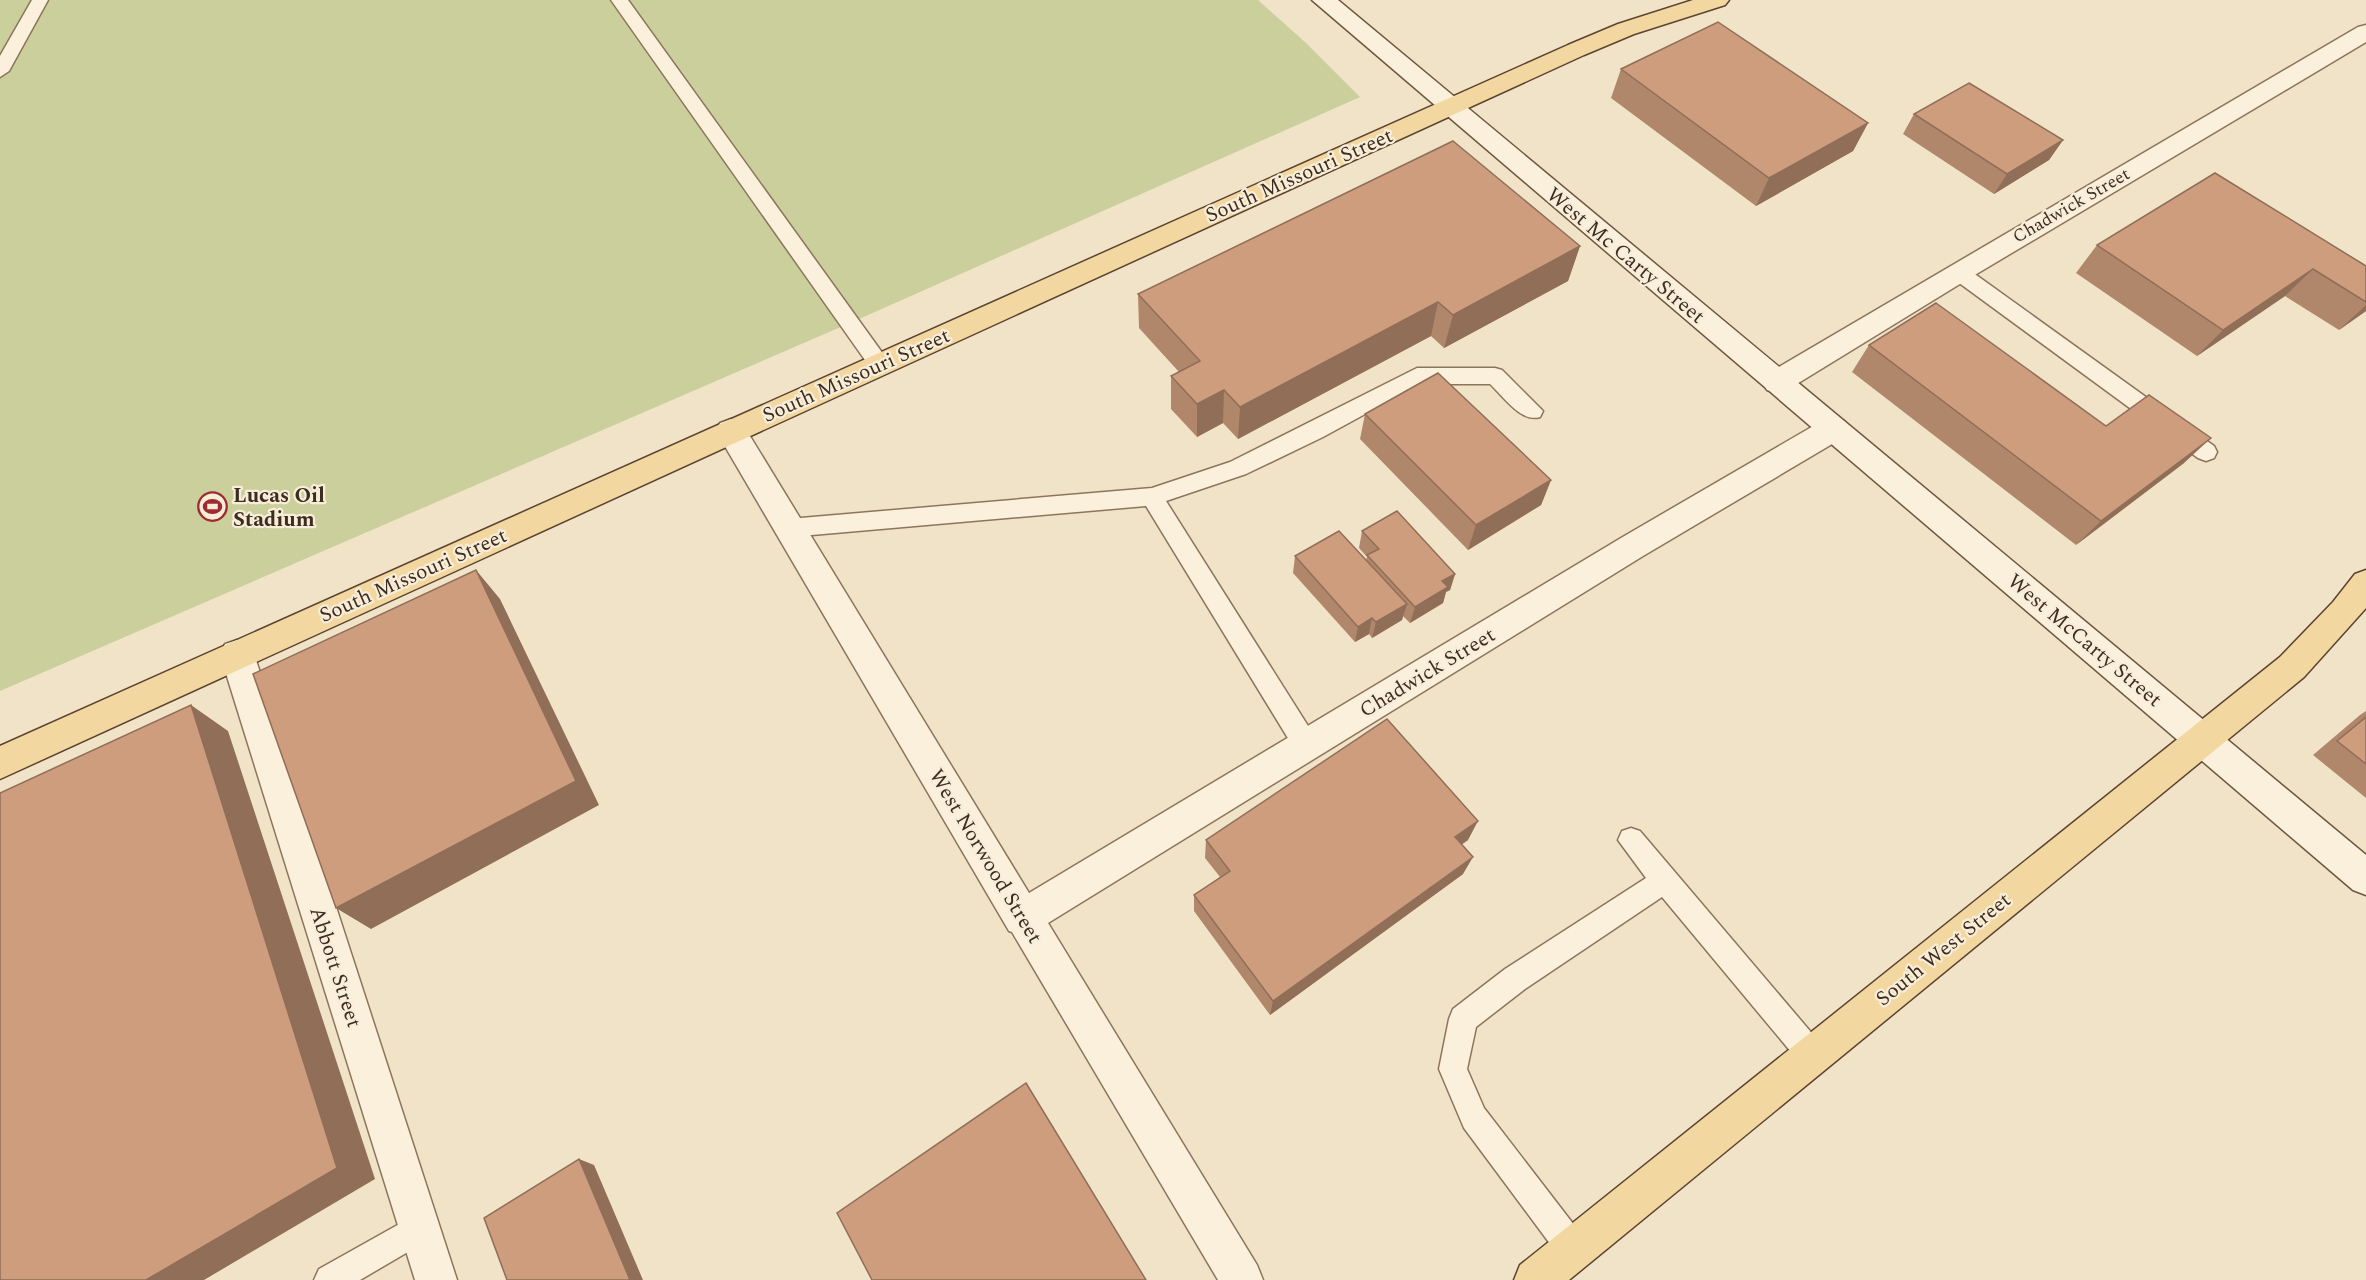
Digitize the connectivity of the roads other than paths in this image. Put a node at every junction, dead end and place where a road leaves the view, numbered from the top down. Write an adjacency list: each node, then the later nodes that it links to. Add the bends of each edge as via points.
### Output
1 (40, 0): 6 (lane)
2 (618, 0): 9 (lane)
3 (1324, 0): 7 (street)
4 (1717, 0): 7 (main road, South Missouri Street, via 1626,29)
5 (2366, 32): 8 (street, Chadwick Street)
6 (0, 71)
7 (1450, 107): 9 (main road, South Missouri Street); 10 (street, West Mc Carty Street)
8 (1958, 272): 10 (street, Chadwick Street); 15 (lane)
9 (879, 364): 14 (main road, South Missouri Street)
10 (1777, 382): 11 (street, West Mc Carty Street)
11 (1802, 402): 13 (street, West McCarty Street)
12 (1532, 411): 16 (lane, via 1495,376 1418,376 1238,468)
13 (1833, 429): 21 (street, West McCarty Street); 22 (street, Chadwick Street)
14 (731, 431): 17 (street, West Norwood Street); 20 (main road, South Missouri Street)
15 (2206, 452)
16 (1152, 497): 17 (lane); 22 (lane)
17 (789, 528): 27 (street, West Norwood Street)
18 (2366, 583): 19 (main road, South West Street)
19 (2355, 608): 21 (main road, South West Street, via 2292,667)
20 (237, 654): 23 (main road, South Missouri Street); 29 (street, Abbott Street)
21 (2203, 740): 25 (street, West McCarty Street); 28 (main road, South West Street)
22 (1306, 745): 27 (street, Chadwick Street)
23 (0, 763)
24 (1631, 840): 26 (lane)
25 (2366, 878)
26 (1664, 881): 28 (lane); 30 (lane, via 1515,979 1462,1019 1453,1069 1474,1118)
27 (1022, 918): 33 (street, West Norwood Street)
28 (1812, 1054): 30 (main road, South West Street)
29 (419, 1228): 31 (lane); 32 (street, Abbott Street)
30 (1573, 1249): 34 (main road, South West Street)
31 (330, 1280)
32 (436, 1280)
33 (1242, 1280)
34 (1535, 1280)

